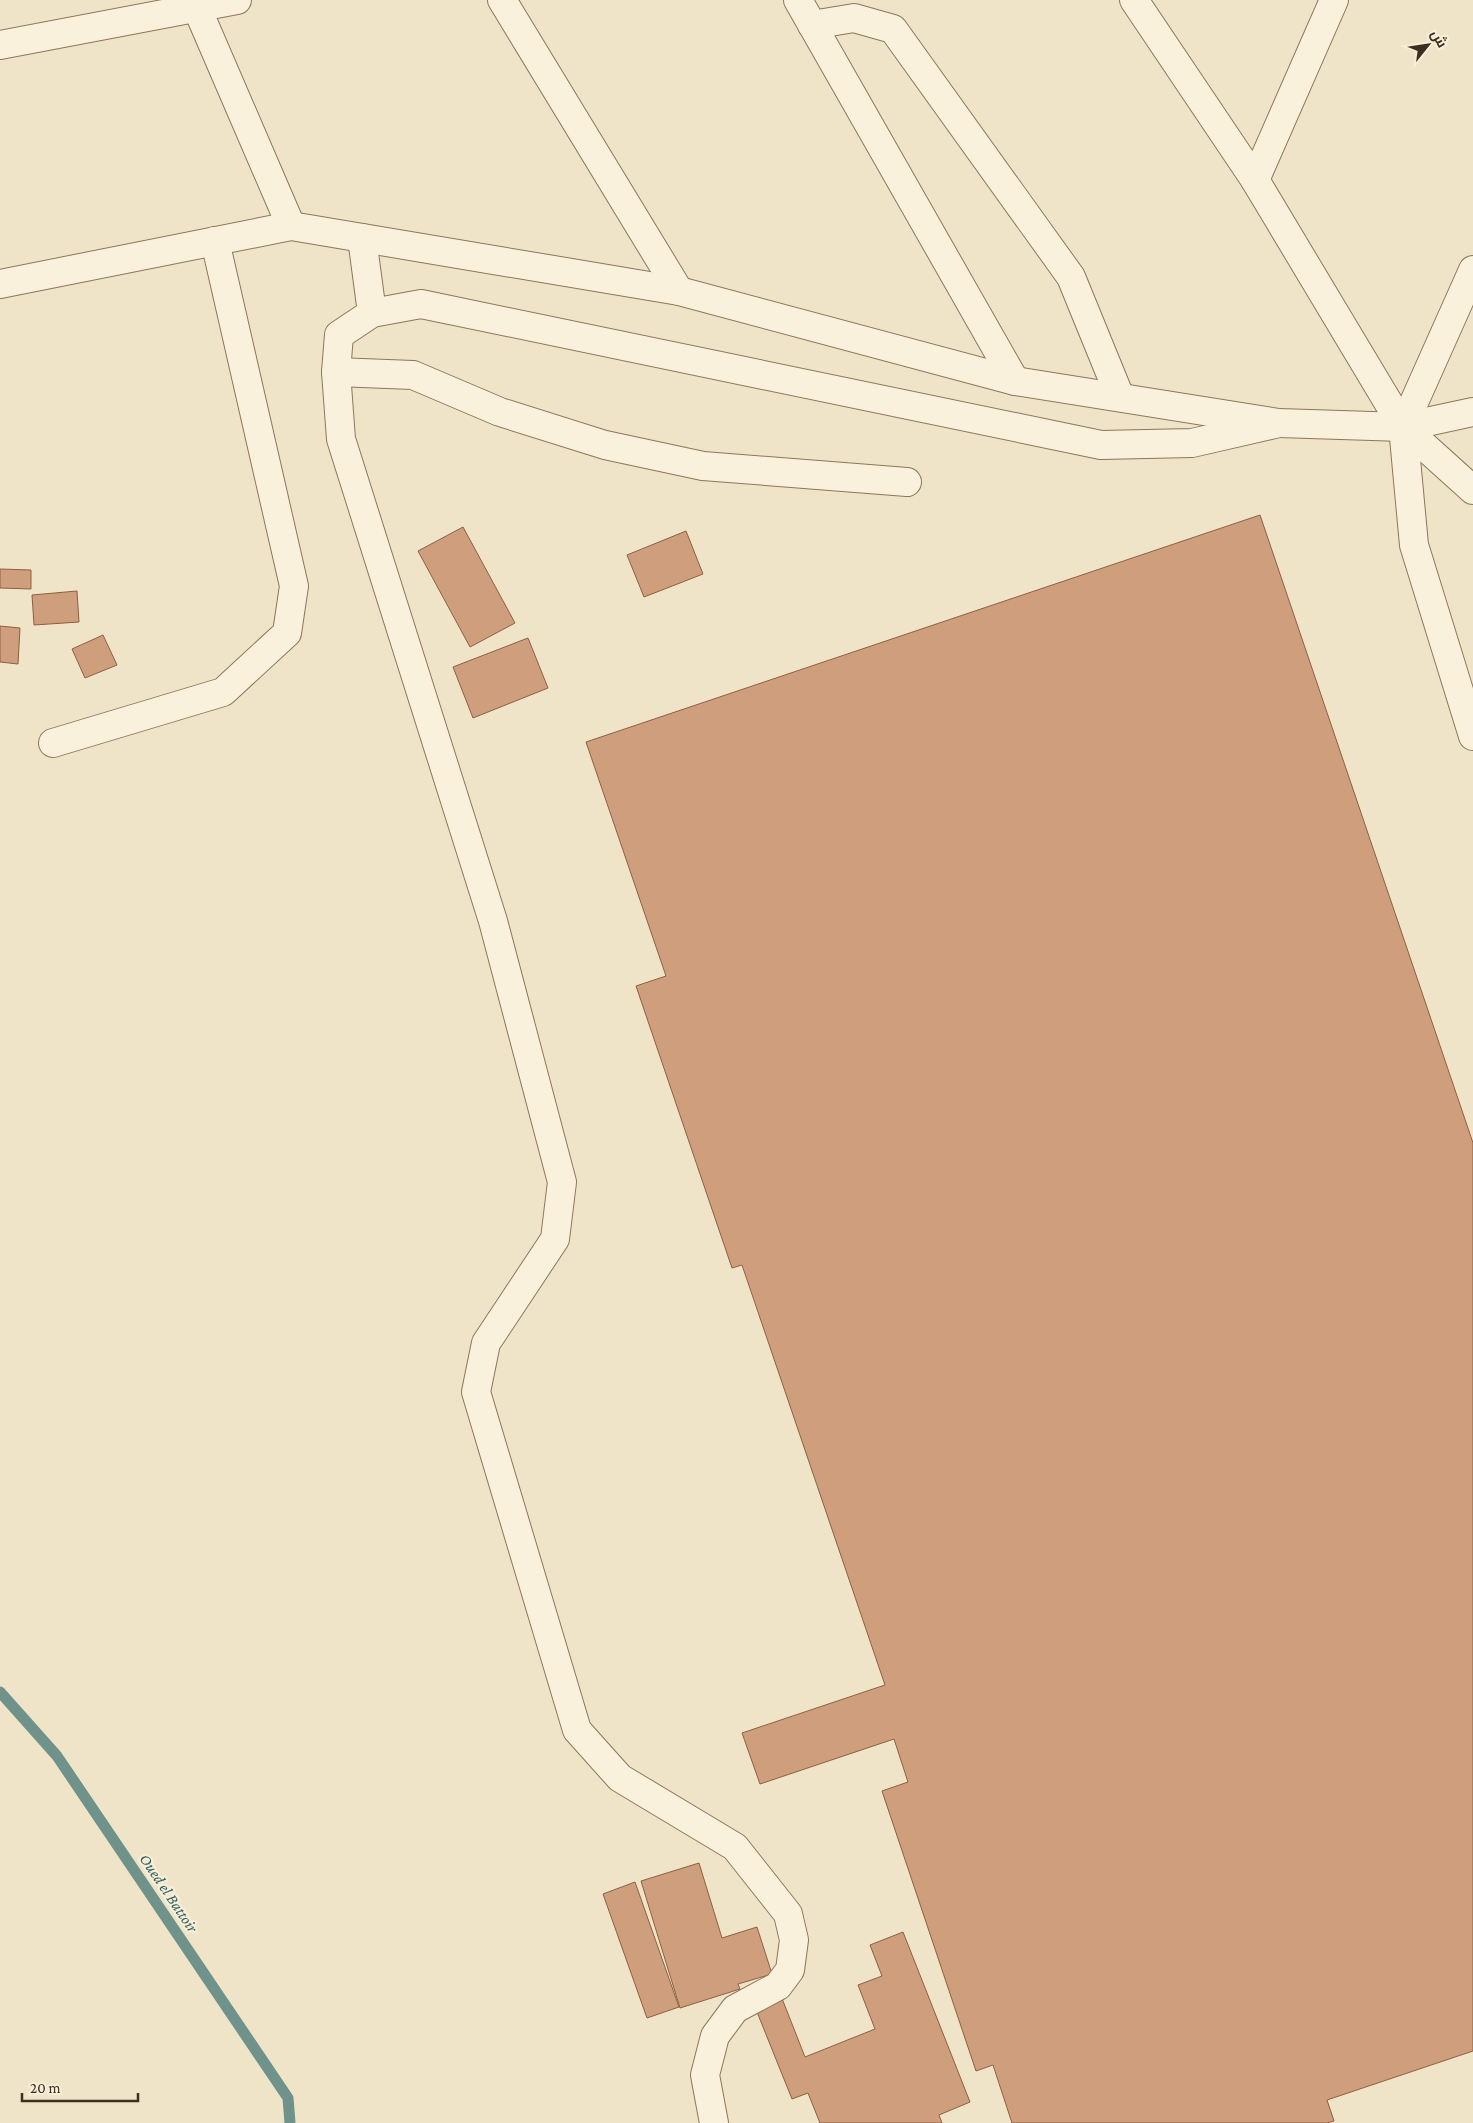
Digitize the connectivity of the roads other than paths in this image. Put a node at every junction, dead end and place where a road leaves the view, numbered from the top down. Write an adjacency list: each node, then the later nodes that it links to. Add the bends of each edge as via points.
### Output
1 (237, 0): 6 (street)
2 (502, 0): 15 (street)
3 (798, 0): 7 (street)
4 (1134, 0): 9 (street)
5 (1334, 0): 9 (street)
6 (197, 8): 8 (street); 10 (street)
7 (812, 25): 18 (street); 19 (street, via 854,18 893,30 1070,277)
8 (0, 45)
9 (1255, 180): 22 (street)
10 (291, 226): 11 (street); 12 (street)
11 (362, 238): 15 (street); 16 (street)
12 (215, 241): 14 (street); 26 (street, via 294,586 287,633 222,692)
13 (1473, 270): 22 (street)
14 (0, 284)
15 (679, 291): 18 (street)
16 (372, 313): 17 (street, via 339,335); 21 (street, via 421,304 1101,445 1192,443)
17 (336, 372): 23 (street, via 413,375 500,412 605,445 703,466); 27 (street, via 341,439 493,921 562,1182 555,1240 486,1343 476,1392 577,1730 620,1778 735,1847 788,1914 794,1940 790,1970 778,1986 735,2009 715,2036 705,2075)
18 (1015, 381): 19 (street)
19 (1120, 397): 21 (street)
20 (1473, 412): 22 (street)
21 (1279, 424): 22 (street)
22 (1403, 427): 24 (street); 25 (street, via 1414,545)
23 (907, 482)
24 (1473, 490)
25 (1473, 736)
26 (53, 743)
27 (714, 2123)

